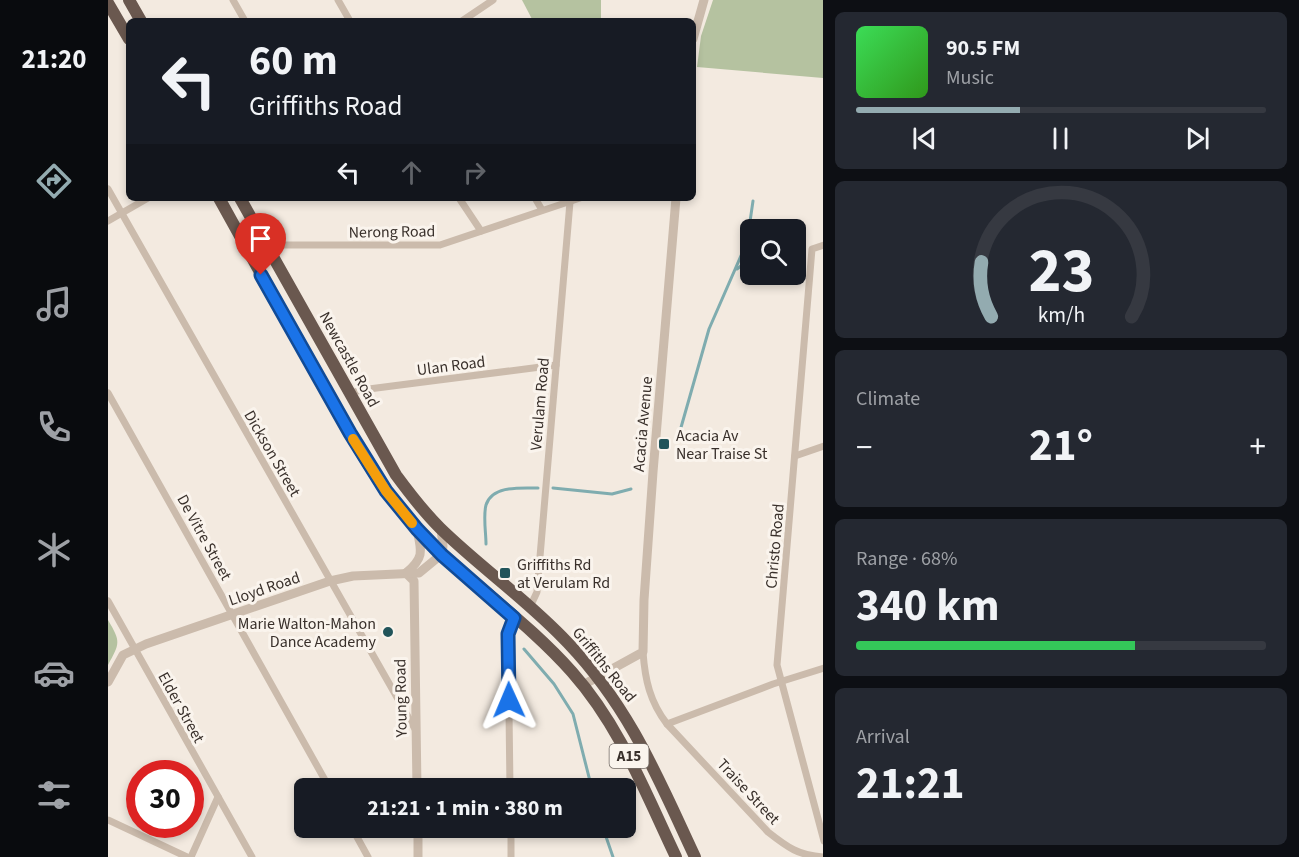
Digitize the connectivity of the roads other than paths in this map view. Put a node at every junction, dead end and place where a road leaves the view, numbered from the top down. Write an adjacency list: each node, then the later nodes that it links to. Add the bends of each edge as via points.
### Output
1 (129, 0): 7 (highway)
2 (233, 0): 8 (street)
3 (339, 0): 9 (street)
4 (493, 0): 10 (street)
5 (704, 0): 11 (street)
6 (108, 3): 12 (highway)
7 (139, 18)
8 (243, 18)
9 (348, 18)
10 (466, 18)
11 (696, 28)
12 (126, 34)
13 (108, 189): 22 (street, Dickson Street)
14 (143, 201): 22 (street)
15 (221, 201): 27 (highway, A15)
16 (242, 201): 26 (highway, Newcastle Road / A15)
17 (461, 201): 24 (street)
18 (537, 201): 21 (street)
19 (676, 201): 43 (street, Acacia Avenue, via 652,484)
20 (570, 202): 21 (street, Nerong Road); 28 (street, Verulam Road)
21 (542, 210): 24 (street, Nerong Road)
22 (122, 213): 23 (street); 37 (street, Dickson Street)
23 (108, 221)
24 (481, 231): 26 (street, Nerong Road, via 440,245)
25 (823, 245): 32 (street, Christo Road, via 812,249)
26 (268, 248): 27 (highway); 30 (highway, Newcastle Road / A15)
27 (250, 255): 34 (highway, A15, via 362,454)
28 (556, 365): 30 (street, Ulan Road); 39 (street, Verulam Road, via 537,592)
29 (108, 393): 40 (street, De Vitre Street)
30 (351, 393): 33 (highway, Newcastle Road / A15, via 396,475)
31 (823, 446): 32 (street)
32 (795, 456): 47 (street, Christo Road, via 777,665)
33 (440, 528): 35 (street); 39 (highway, Griffiths Road / A15)
34 (417, 529): 35 (highway, A15); 36 (street, via 422,551)
35 (442, 555): 36 (street, Lloyd Road, via 421,573); 41 (highway, Griffiths Road / A15)
36 (406, 573): 37 (street, Lloyd Road); 50 (street, Young Road, via 414,581)
37 (330, 581): 40 (street, Lloyd Road); 50 (street, Dickson Street)
38 (108, 601): 42 (street, Elder Street)
39 (530, 608): 45 (highway, Griffiths Road / A15, via 567,641)
40 (233, 615): 42 (street, Lloyd Road); 51 (street, De Vitre Street)
41 (514, 618): 48 (highway, Griffiths Road / A15); 53 (street, via 508,634)
42 (135, 648): 46 (street, via 123,656); 54 (street, Elder Street)
43 (644, 652): 45 (street); 49 (street, Acacia Avenue, via 650,694)
44 (823, 668): 47 (street)
45 (597, 676): 48 (street); 66 (highway, Griffiths Road / A15, via 641,741)
46 (108, 682)
47 (781, 682): 49 (street); 56 (street, Christo Road)
48 (583, 685): 65 (highway, Griffiths Road / A15, via 626,751)
49 (667, 724): 67 (street, Traise Street, via 768,832 785,846 807,856)
50 (416, 729): 52 (street, Young Road)
51 (324, 778)
52 (417, 778)
53 (510, 778)
54 (218, 797): 60 (street); 61 (street, Elder Street)
55 (108, 820): 60 (street)
56 (823, 837)
57 (358, 838): 62 (street)
58 (418, 838): 63 (street)
59 (511, 838): 64 (street)
60 (189, 857)
61 (252, 857)
62 (368, 857)
63 (418, 857)
64 (511, 857)
65 (676, 857)
66 (695, 857)
67 (823, 857)

